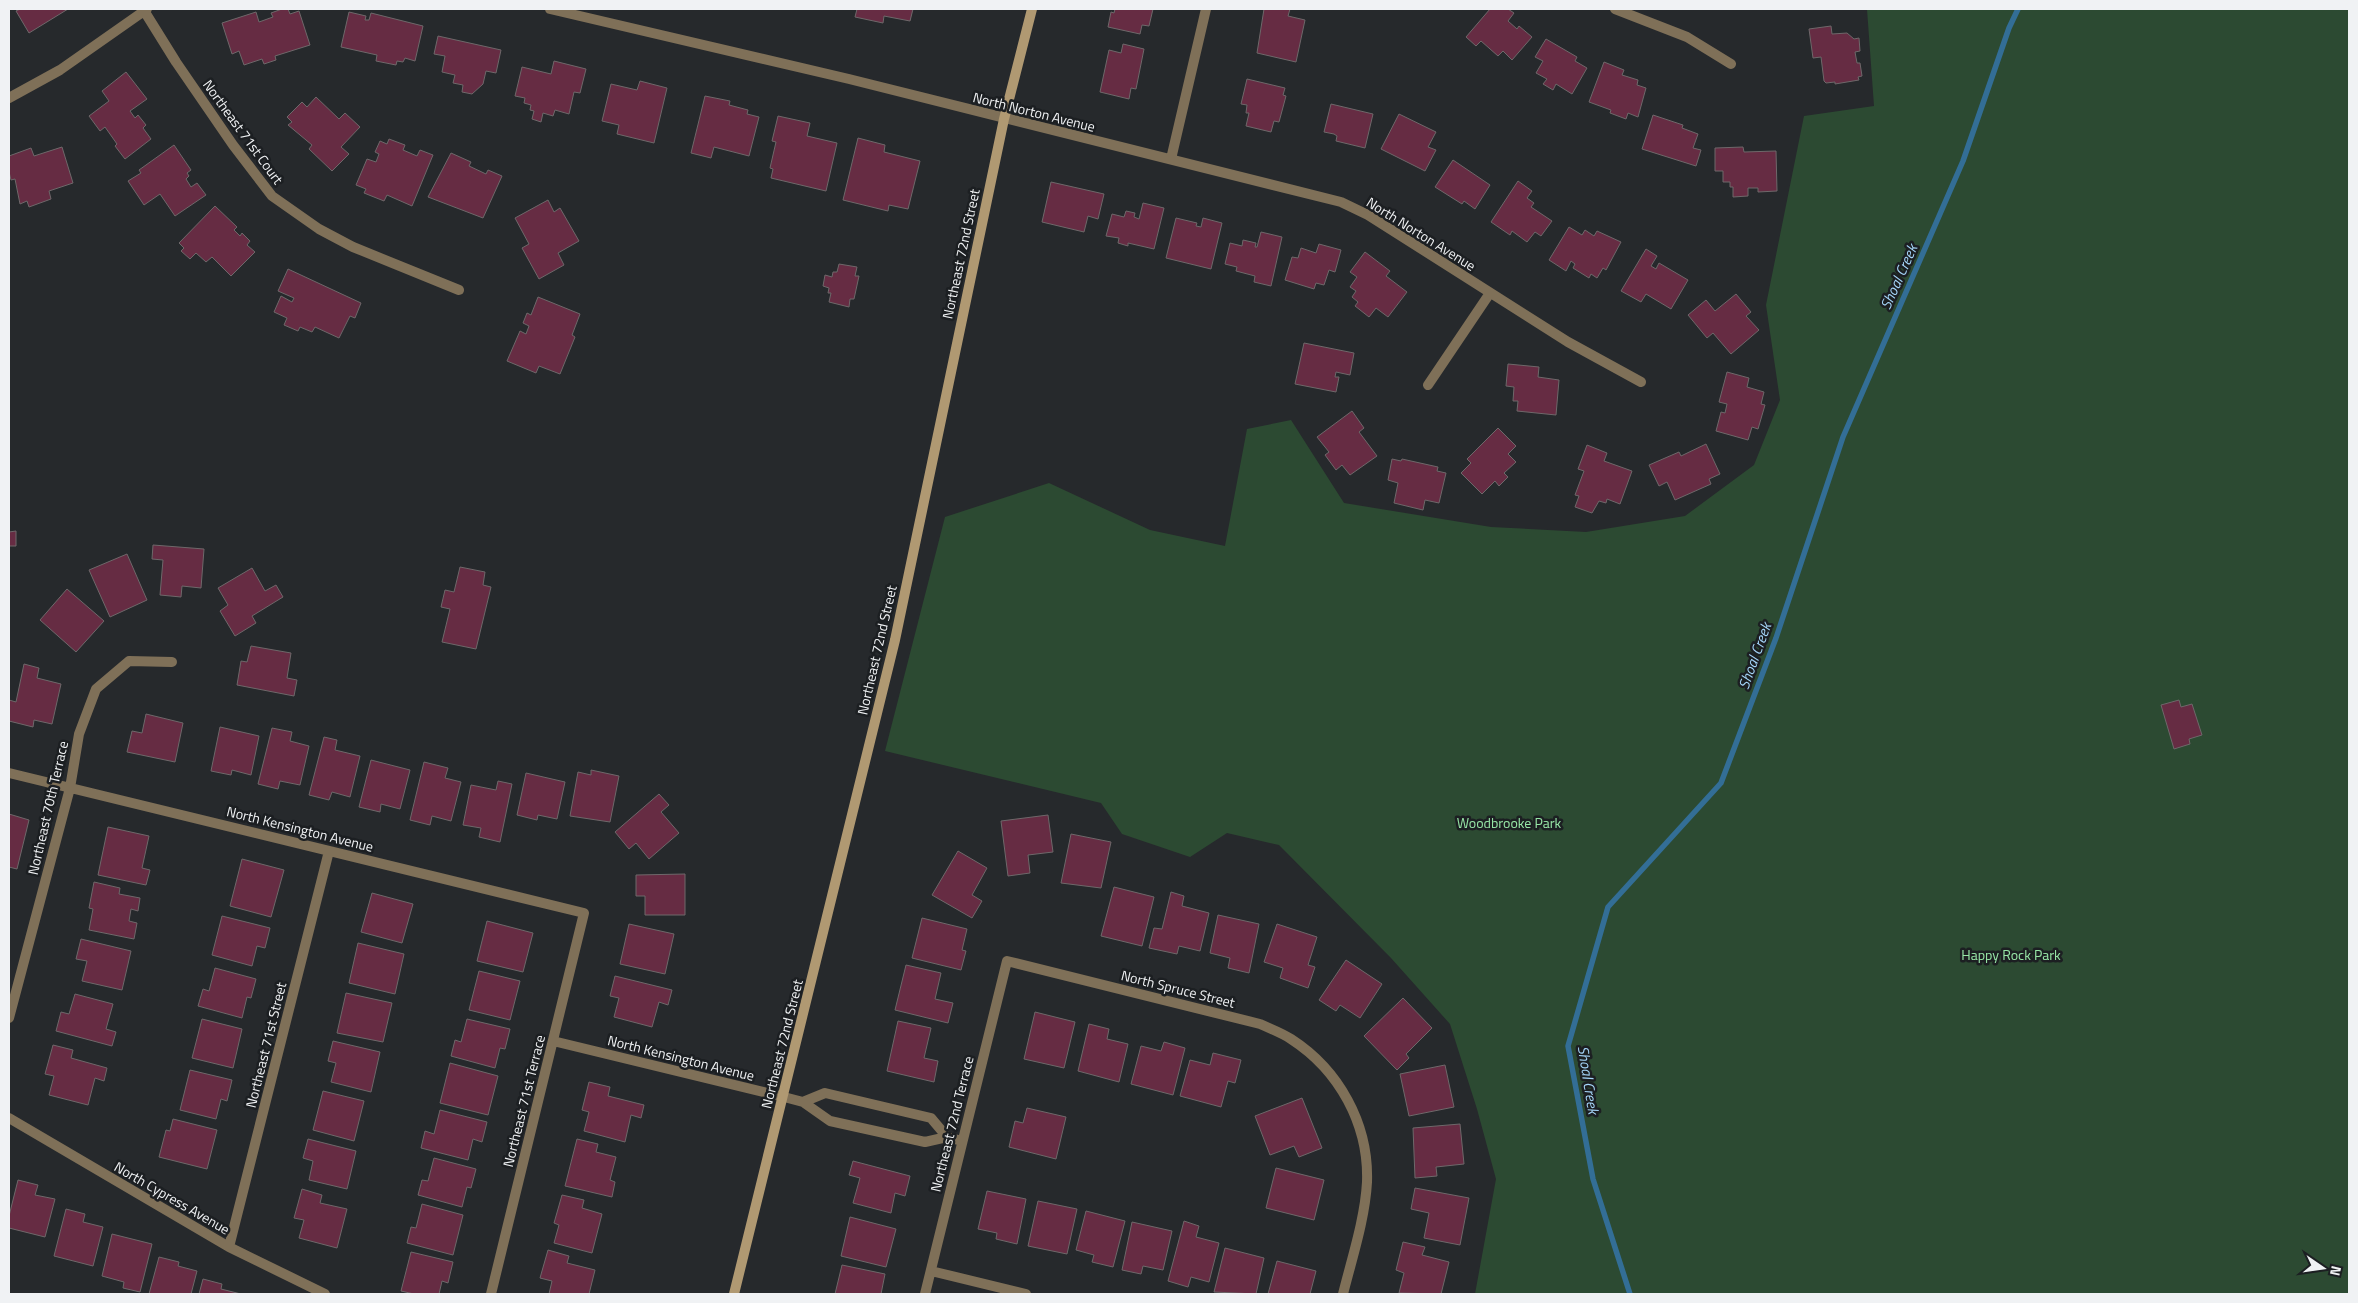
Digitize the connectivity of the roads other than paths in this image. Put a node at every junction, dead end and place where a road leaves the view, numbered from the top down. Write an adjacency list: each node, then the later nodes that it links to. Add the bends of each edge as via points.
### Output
1 (145, 9): 7 (street, via 60,70); 10 (street, Northeast 71st Court, via 186,77 272,196 319,229 353,247)
2 (550, 9): 8 (street, North Norton Avenue)
3 (1032, 9): 8 (main road, Northeast 72nd Street)
4 (1206, 9): 9 (street)
5 (1615, 9): 6 (street, via 1687,37)
6 (1731, 64)
7 (9, 98)
8 (1004, 119): 9 (street, North Norton Avenue); 22 (main road, Northeast 72nd Street, via 895,640)
9 (1171, 159): 11 (street, North Norton Avenue, via 1340,202 1368,215)
10 (459, 290)
11 (1490, 293): 12 (street, North Norton Avenue, via 1568,342); 13 (street)
12 (1641, 382)
13 (1428, 385)
14 (172, 662): 16 (street, Northeast 70th Terrace, via 129,661 96,689 79,734)
15 (9, 773): 16 (street, North Kensington Avenue)
16 (70, 788): 17 (street, North Kensington Avenue); 20 (street, Northeast 70th Terrace)
17 (329, 850): 18 (street, North Kensington Avenue); 27 (street, Northeast 71st Street)
18 (584, 914): 21 (street, Northeast 71st Terrace)
19 (1007, 961): 26 (street, Northeast 72nd Terrace); 34 (street, North Spruce Street, via 1260,1024 1291,1038 1329,1072 1348,1100 1361,1131 1366,1164 1364,1206)
20 (9, 1018)
21 (553, 1040): 22 (street, North Kensington Avenue); 30 (street, Northeast 71st Terrace)
22 (784, 1096): 23 (street, North Kensington Avenue); 31 (main road, Northeast 72nd Street)
23 (803, 1102): 25 (street, North Kensington Avenue, via 830,1121 925,1142); 25 (street, via 825,1093 931,1118)
24 (9, 1118): 27 (street, North Cypress Avenue)
25 (947, 1137): 26 (street, North Kensington Avenue)
26 (962, 1141): 28 (street, Northeast 72nd Terrace)
27 (229, 1247): 29 (street, North Cypress Avenue)
28 (931, 1271): 32 (street, Northeast 72nd Terrace); 33 (street)
29 (325, 1294)
30 (490, 1294)
31 (734, 1294)
32 (925, 1294)
33 (1026, 1294)
34 (1343, 1294)

